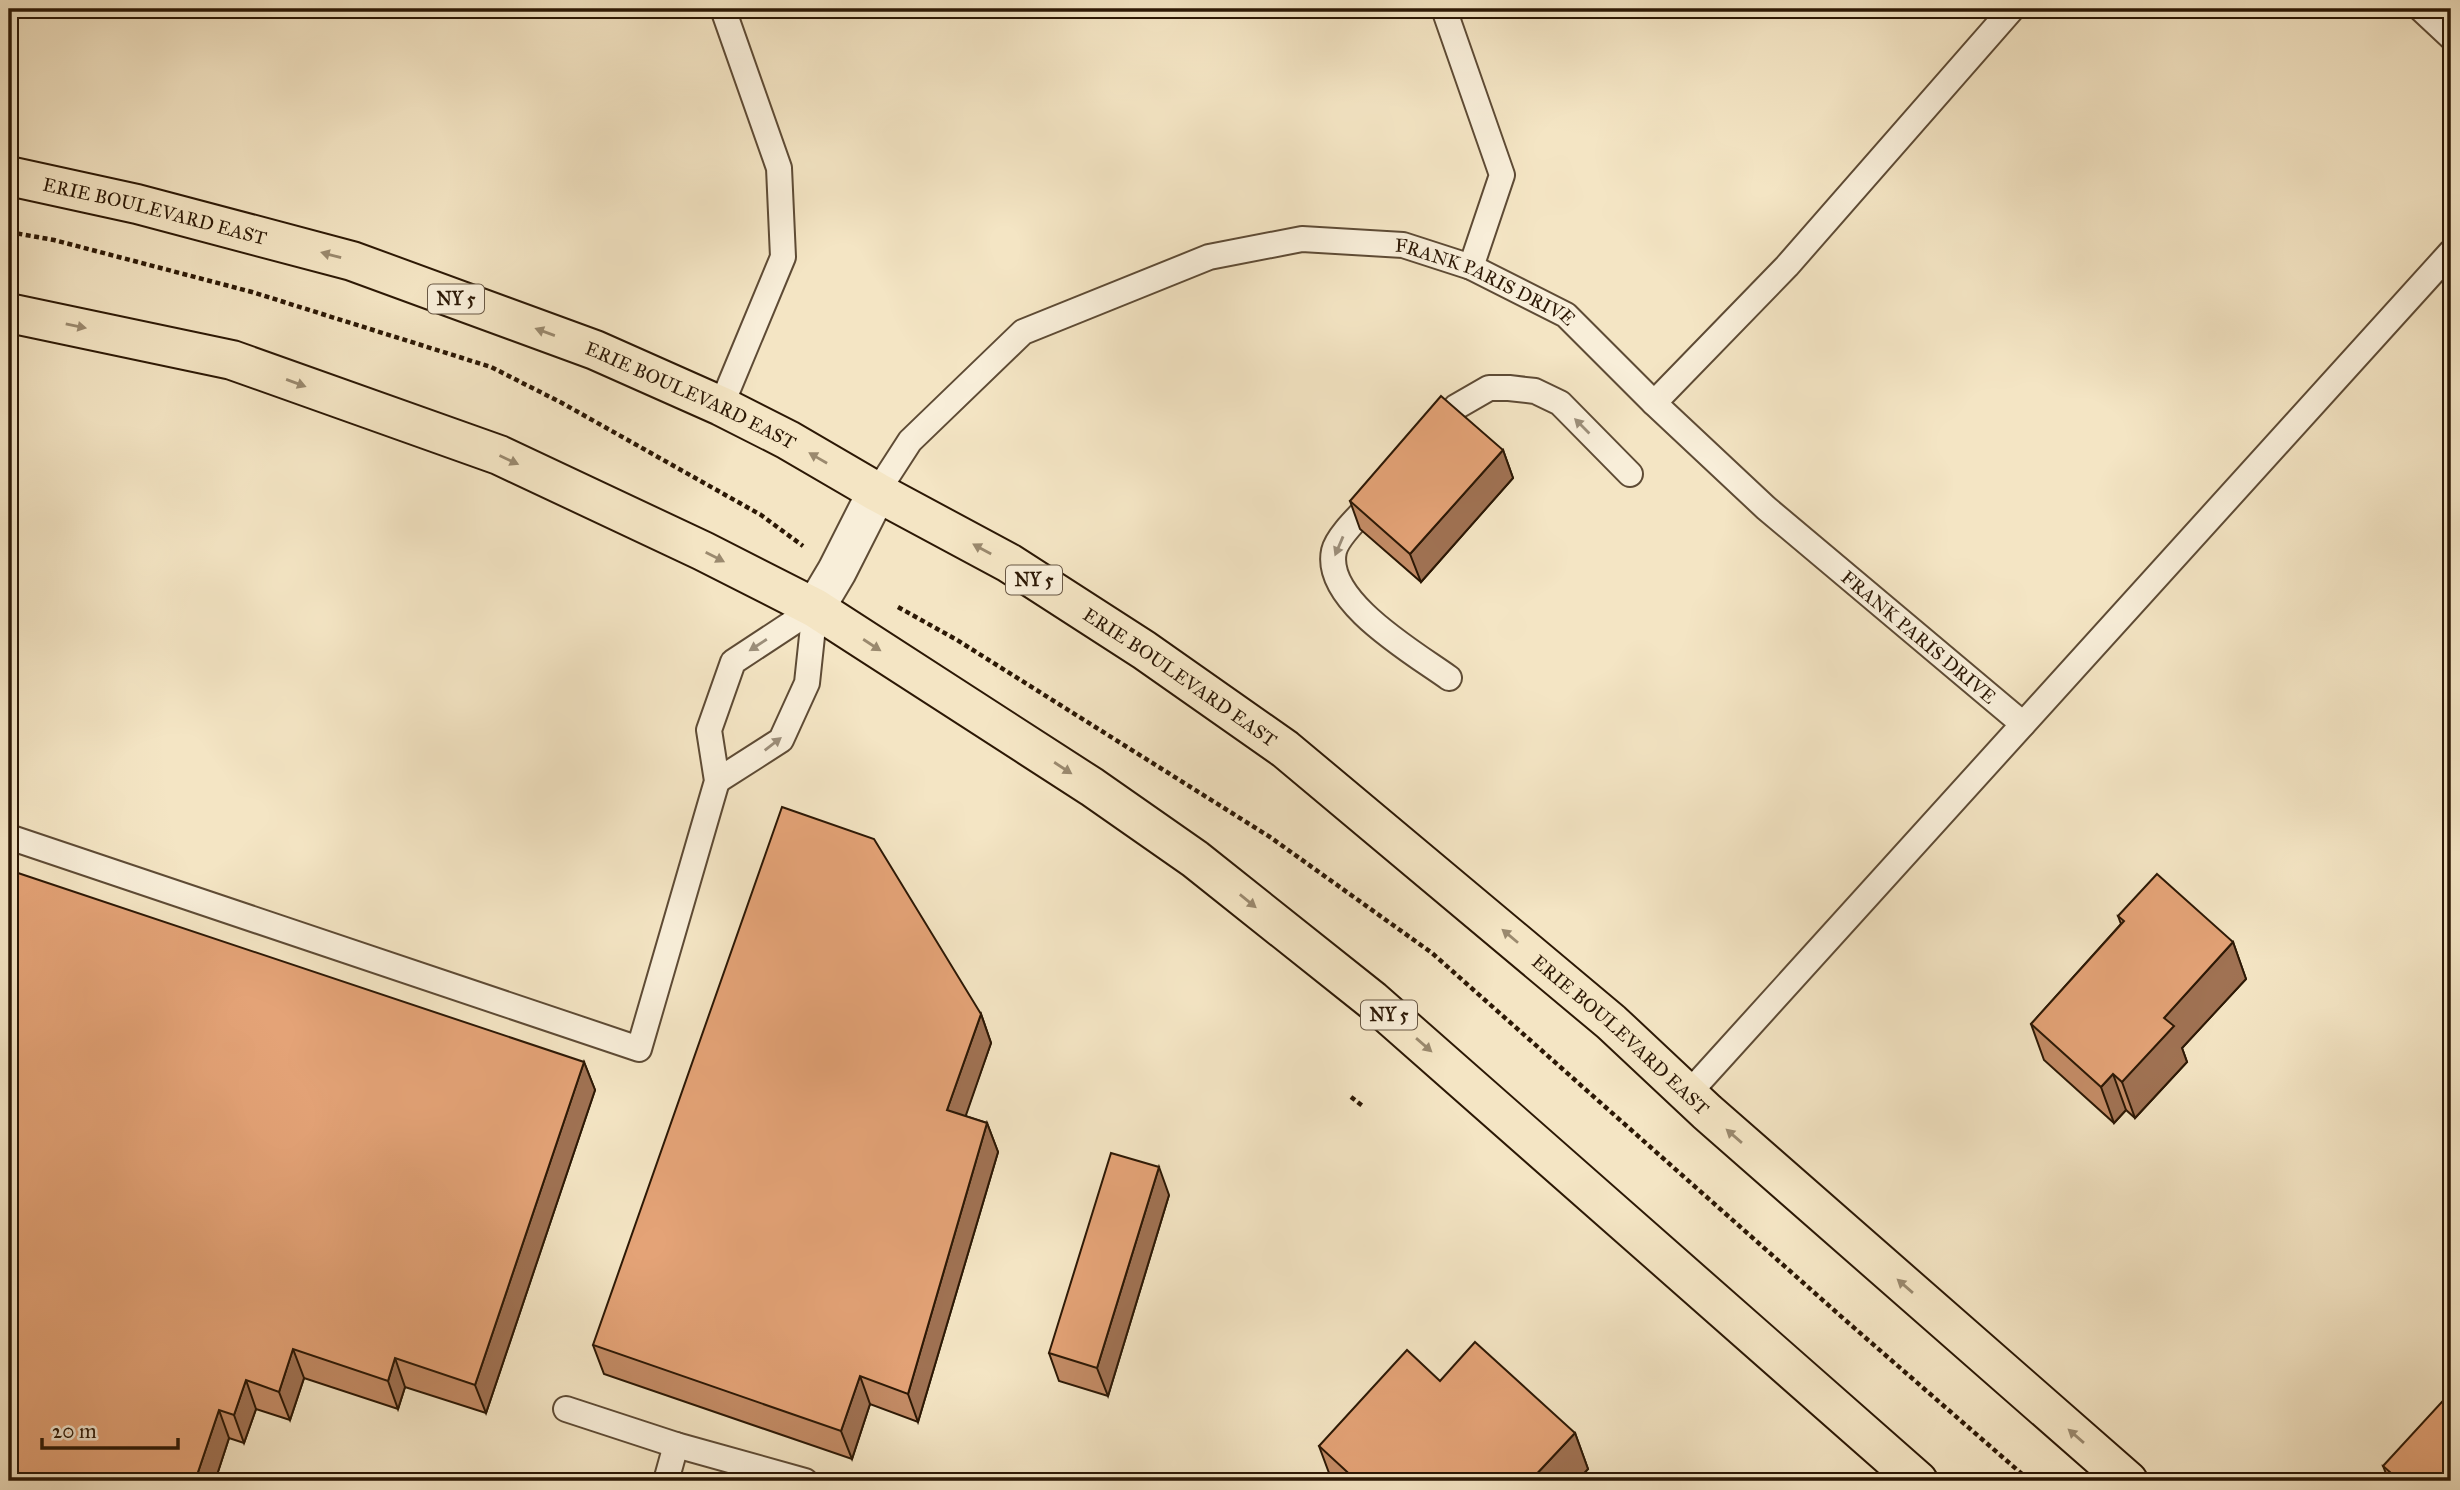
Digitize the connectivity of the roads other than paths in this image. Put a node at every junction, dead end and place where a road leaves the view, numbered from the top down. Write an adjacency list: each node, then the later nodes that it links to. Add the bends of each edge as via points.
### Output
1 (723, 9): 11 (lane, via 779,168 783,257)
2 (1444, 9): 8 (lane, via 1502,175)
3 (2012, 9): 10 (lane, via 1787,266)
4 (2421, 9): 5 (lane)
5 (2451, 37)
6 (9, 177): 11 (main road, ERIE BOULEVARD EAST / NY 5, one-way to 6, via 595,350 352,261 137,204)
7 (2451, 252): 18 (lane)
8 (1471, 267): 10 (lane, FRANK PARIS DRIVE, via 1566,315); 15 (lane, FRANK PARIS DRIVE, via 1403,245 1302,239 1209,257 1023,332 910,441)
9 (9, 313): 16 (main road, NY 5, one-way to 16, via 232,360 499,456)
10 (1654, 403): 18 (lane, FRANK PARIS DRIVE, via 1766,508)
11 (721, 406): 15 (main road, ERIE BOULEVARD EAST / NY 5, one-way to 11)
12 (1421, 447): 13 (lane, one-way to 12, via 1560,403 1535,391 1489,388 1456,407)
13 (1629, 474)
14 (1395, 477): 17 (lane, one-way to 17, via 1342,537 1334,552 1336,575 1369,621)
15 (877, 492): 16 (street); 21 (main road, ERIE BOULEVARD EAST / NY 5, one-way to 15, via 1611,1022 1285,749 1144,650 1009,564)
16 (815, 608): 19 (lane, one-way to 16, via 781,740 807,683); 19 (lane, one-way to 19, via 733,662 709,730); 26 (main road, NY 5, one-way to 26, via 1195,859 1372,1000)
17 (1449, 678)
18 (2023, 724): 21 (lane)
19 (717, 781): 20 (lane, via 639,1049)
20 (9, 837)
21 (1688, 1094): 27 (main road, ERIE BOULEVARD EAST / NY 5, one-way to 21)
22 (566, 1409): 23 (lane)
23 (676, 1445): 24 (lane); 25 (lane)
24 (666, 1481)
25 (805, 1481)
26 (1918, 1481)
27 (2128, 1481)

